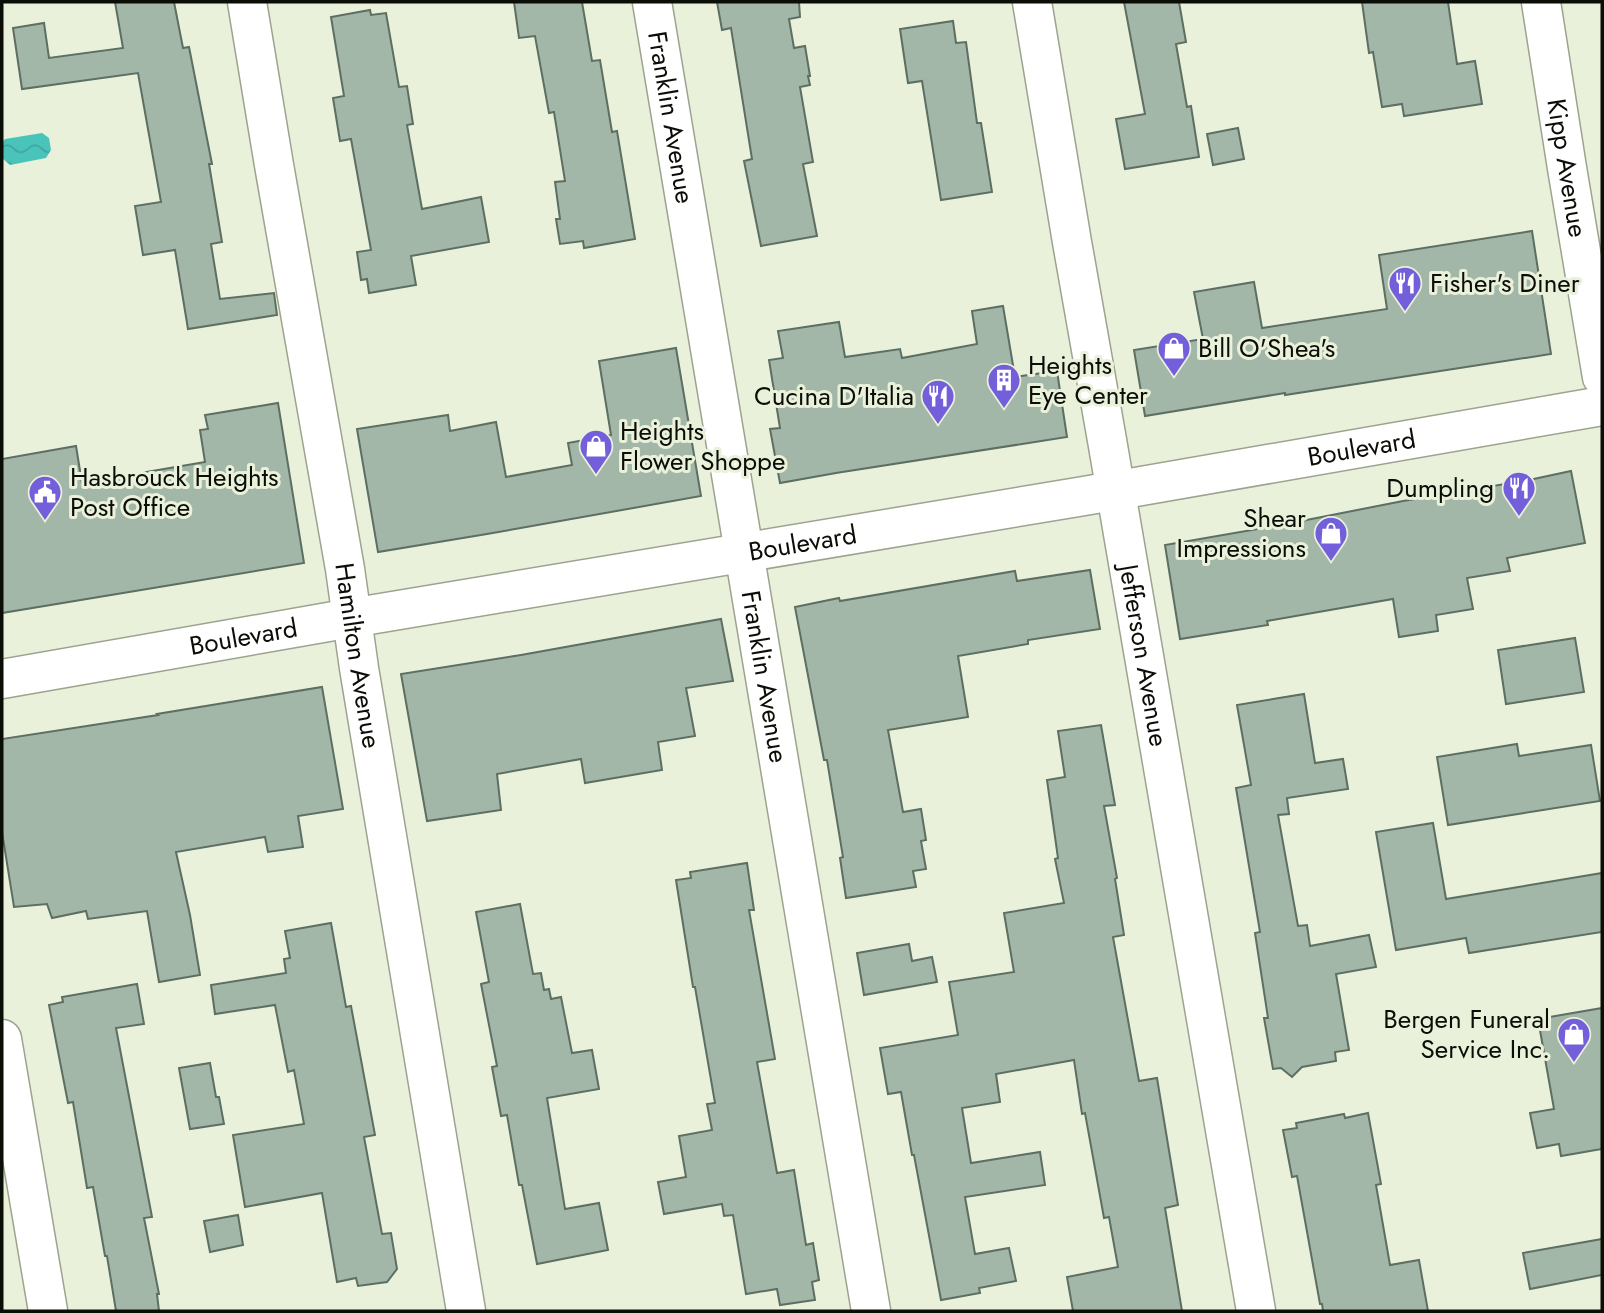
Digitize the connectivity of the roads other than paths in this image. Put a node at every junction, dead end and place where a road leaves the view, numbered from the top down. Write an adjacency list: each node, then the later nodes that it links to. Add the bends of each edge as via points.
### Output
1 (247, 2): 9 (street, Hamilton Avenue, via 293,372 345,569)
2 (652, 2): 8 (street, Franklin Avenue)
3 (1032, 2): 7 (street, Jefferson Avenue)
4 (1541, 2): 5 (street, Kipp Avenue)
5 (1602, 377)
6 (1602, 406): 7 (street, Boulevard)
7 (1115, 489): 8 (street, Boulevard); 15 (street, Jefferson Avenue)
8 (745, 553): 9 (street, Boulevard); 14 (street, Franklin Avenue)
9 (351, 618): 10 (street, Boulevard); 13 (street, Hamilton Avenue)
10 (2, 679)
11 (2, 1039): 12 (street)
12 (48, 1311)
13 (466, 1311)
14 (871, 1311)
15 (1256, 1311)

